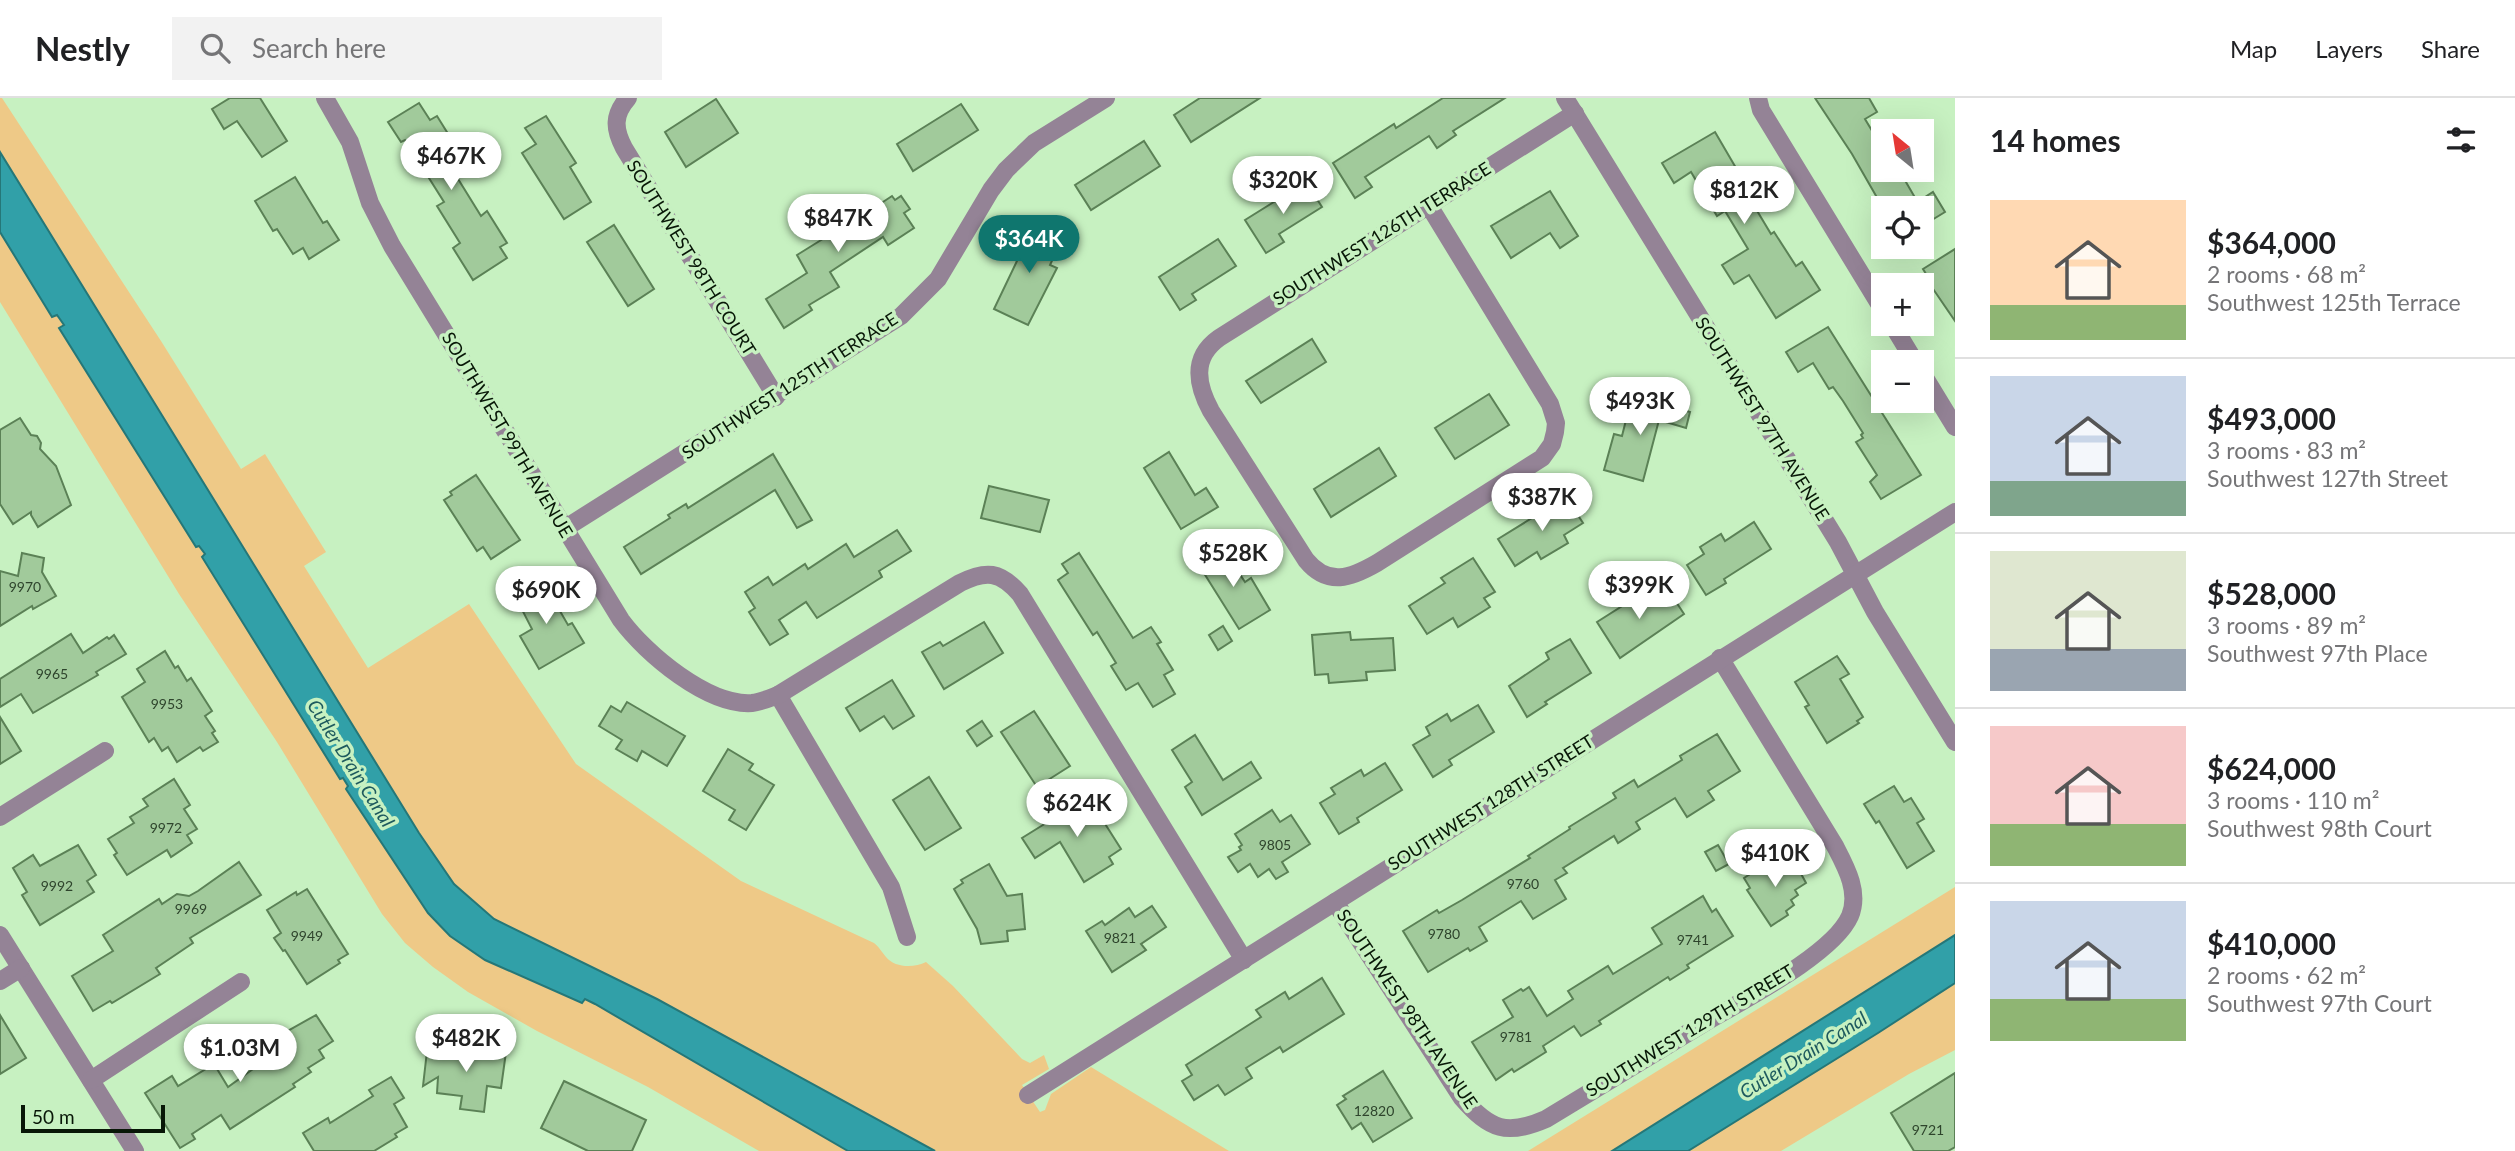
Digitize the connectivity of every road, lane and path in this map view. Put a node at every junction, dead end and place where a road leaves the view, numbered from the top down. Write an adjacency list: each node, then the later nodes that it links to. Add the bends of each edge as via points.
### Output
1 (325, 98): 12 (street, SOUTHWEST 99TH AVENUE, via 350,142 382,230)
2 (628, 98): 9 (street, SOUTHWEST 98TH COURT, via 616,116 617,132 639,176)
3 (1106, 98): 9 (street, SOUTHWEST 125TH TERRACE, via 1034,143 1006,170 938,279 910,309)
4 (1760, 104): 7 (street)
5 (1570, 106): 6 (street, SOUTHWEST 126TH TERRACE); 13 (street, SOUTHWEST 97TH AVENUE)
6 (1428, 204): 6 (street, SOUTHWEST 126TH TERRACE, via 1212,343 1199,364 1199,382 1211,411 1306,560 1327,577 1365,570 1518,474 1548,451 1554,438 1556,423 1545,395)
7 (1871, 290)
8 (1934, 393): 10 (street)
9 (776, 397): 12 (street, SOUTHWEST 125TH TERRACE)
10 (1955, 427)
11 (1955, 512): 13 (street, SOUTHWEST 128TH STREET)
12 (564, 529): 15 (street, SOUTHWEST 99TH AVENUE, via 621,621 657,660 696,685 736,701 752,703)
13 (1856, 575): 14 (street, SOUTHWEST 128TH STREET); 16 (street, SOUTHWEST 97TH AVENUE)
14 (1720, 658): 19 (street, SOUTHWEST 128TH STREET); 28 (street, SOUTHWEST 129TH STREET, via 1841,857 1853,889 1850,915 1833,940 1797,966 1546,1119)
15 (778, 695): 21 (street, via 891,887); 22 (street, via 960,583 982,574 998,576 1020,594)
16 (1955, 741)
17 (105, 751): 18 (street)
18 (0, 817)
19 (1335, 902): 22 (street, SOUTHWEST 128TH STREET); 28 (street, SOUTHWEST 98TH AVENUE, via 1462,1098 1494,1126)
20 (0, 935): 23 (street)
21 (907, 937)
22 (1244, 960): 27 (street, SOUTHWEST 128TH STREET)
23 (21, 968): 24 (street); 26 (street)
24 (0, 981)
25 (241, 982): 26 (street)
26 (91, 1080): 29 (street)
27 (1028, 1095)
28 (1517, 1129)
29 (135, 1151)

